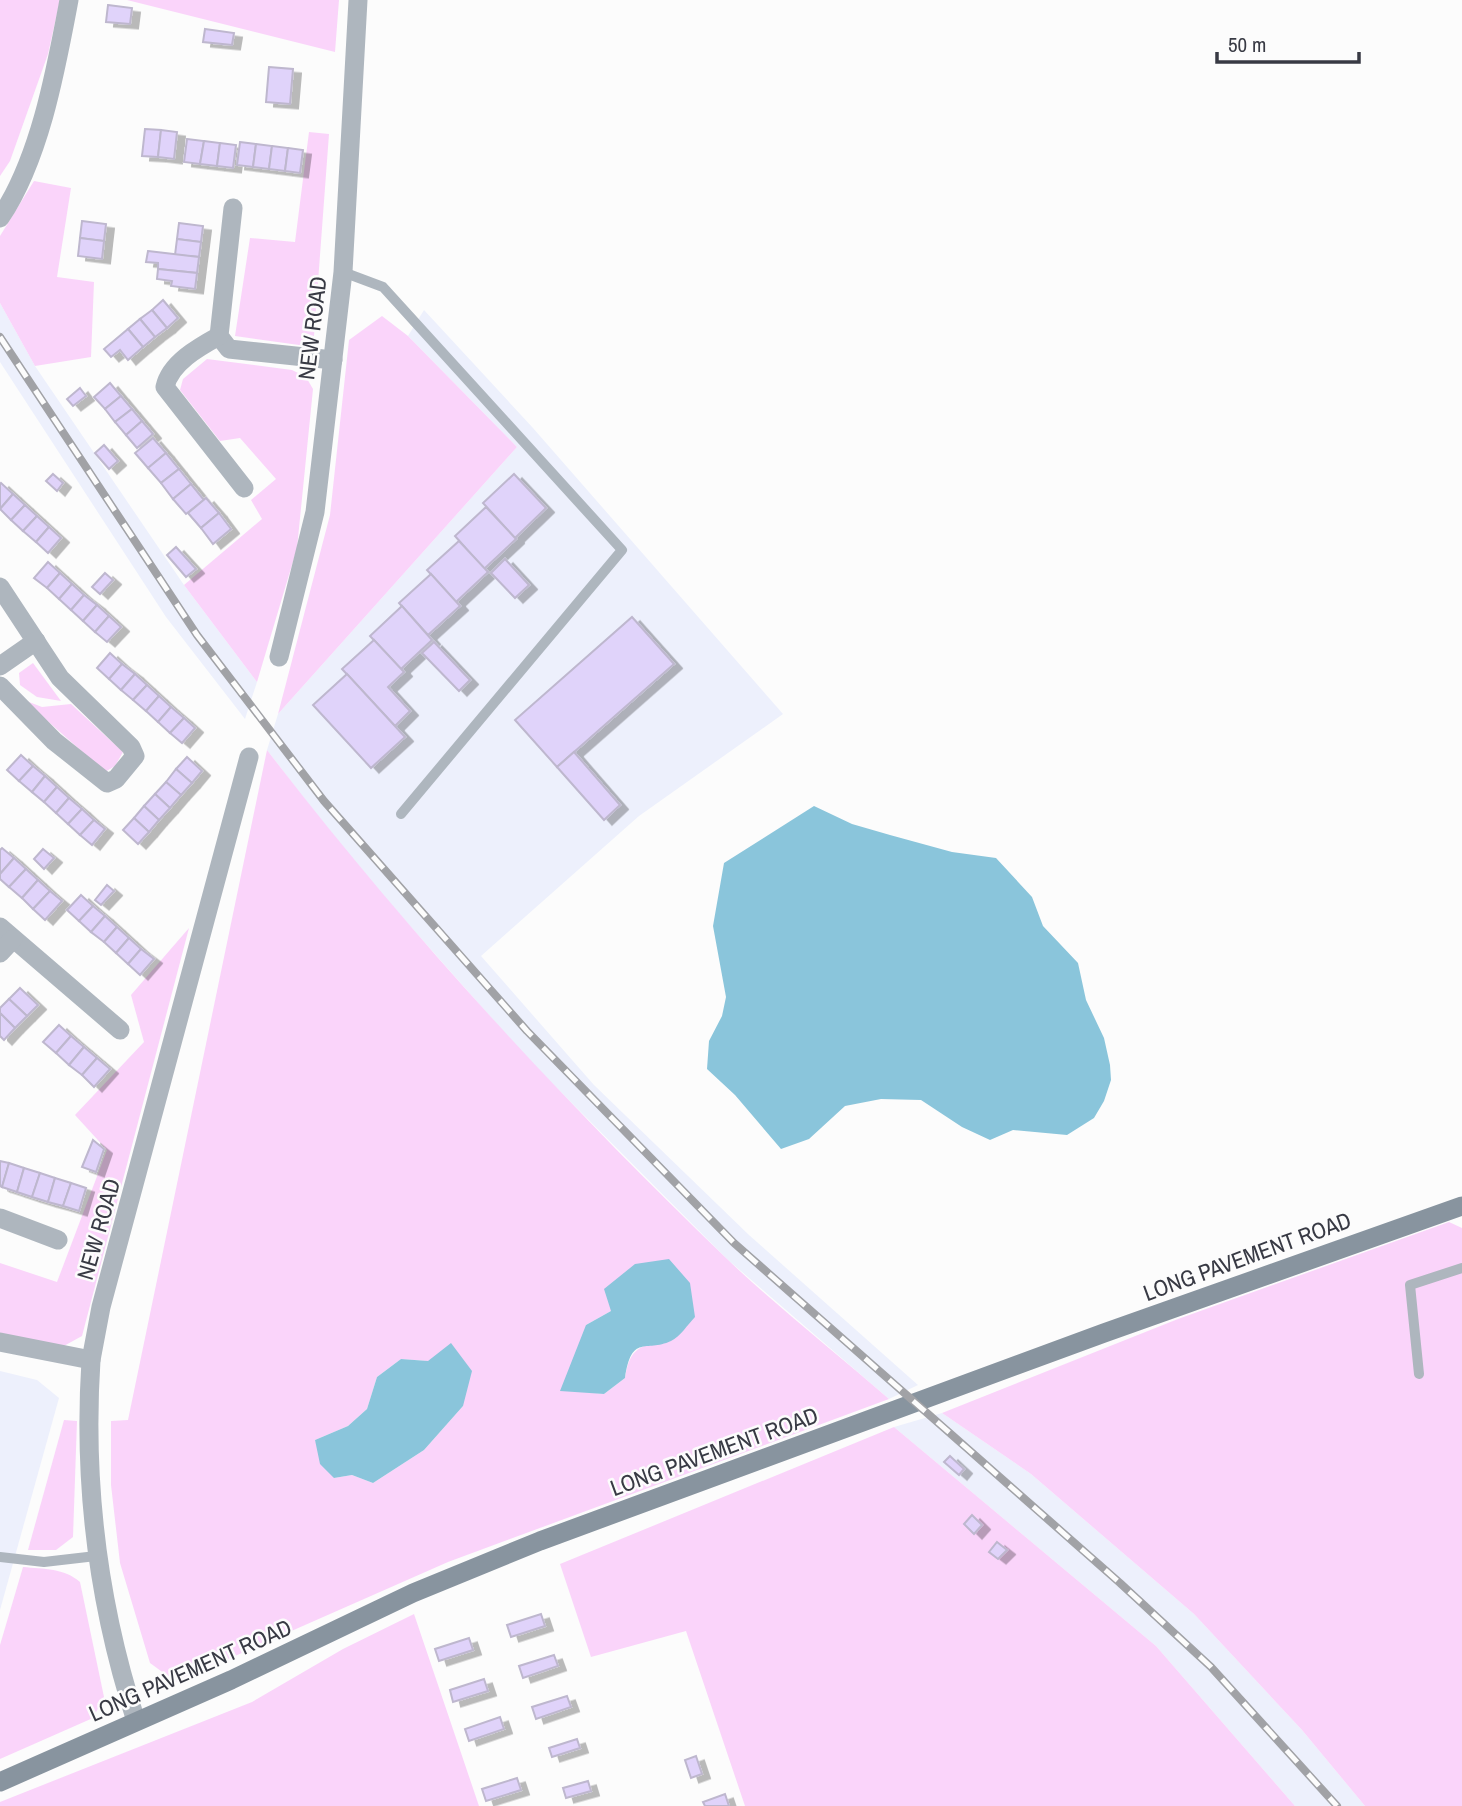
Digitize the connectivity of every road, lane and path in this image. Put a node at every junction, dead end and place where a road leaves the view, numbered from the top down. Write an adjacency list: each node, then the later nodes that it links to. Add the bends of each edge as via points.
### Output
1 (69, 0): 4 (street, via 55,72 27,163)
2 (358, 0): 5 (street, NEW ROAD)
3 (233, 208): 6 (street)
4 (0, 218)
5 (343, 272): 7 (street, NEW ROAD); 15 (lane, via 383,287 622,550)
6 (219, 336): 7 (street, via 229,349); 8 (street, via 193,351 167,376 165,387)
7 (333, 360): 11 (street, NEW ROAD, via 315,512)
8 (244, 488)
9 (0, 587): 10 (street)
10 (36, 642): 12 (street); 13 (street, via 76,696 131,747 135,756 117,779 107,783 54,741)
11 (279, 657)
12 (0, 666)
13 (0, 687)
14 (249, 757): 23 (street, NEW ROAD, via 101,1307)
15 (401, 814)
16 (4, 940): 17 (street)
17 (120, 1030)
18 (1462, 1206): 27 (main road, LONG PAVEMENT ROAD, via 540,1541 413,1593)
19 (0, 1218): 20 (street)
20 (58, 1240)
21 (1462, 1268): 24 (lane, via 1410,1285)
22 (0, 1342): 23 (street)
23 (91, 1360): 25 (street, NEW ROAD, via 88,1407)
24 (1419, 1374)
25 (96, 1556): 26 (lane, via 44,1562); 27 (street, NEW ROAD, via 119,1669)
26 (0, 1557)
27 (136, 1721): 28 (main road, LONG PAVEMENT ROAD)
28 (0, 1782)

